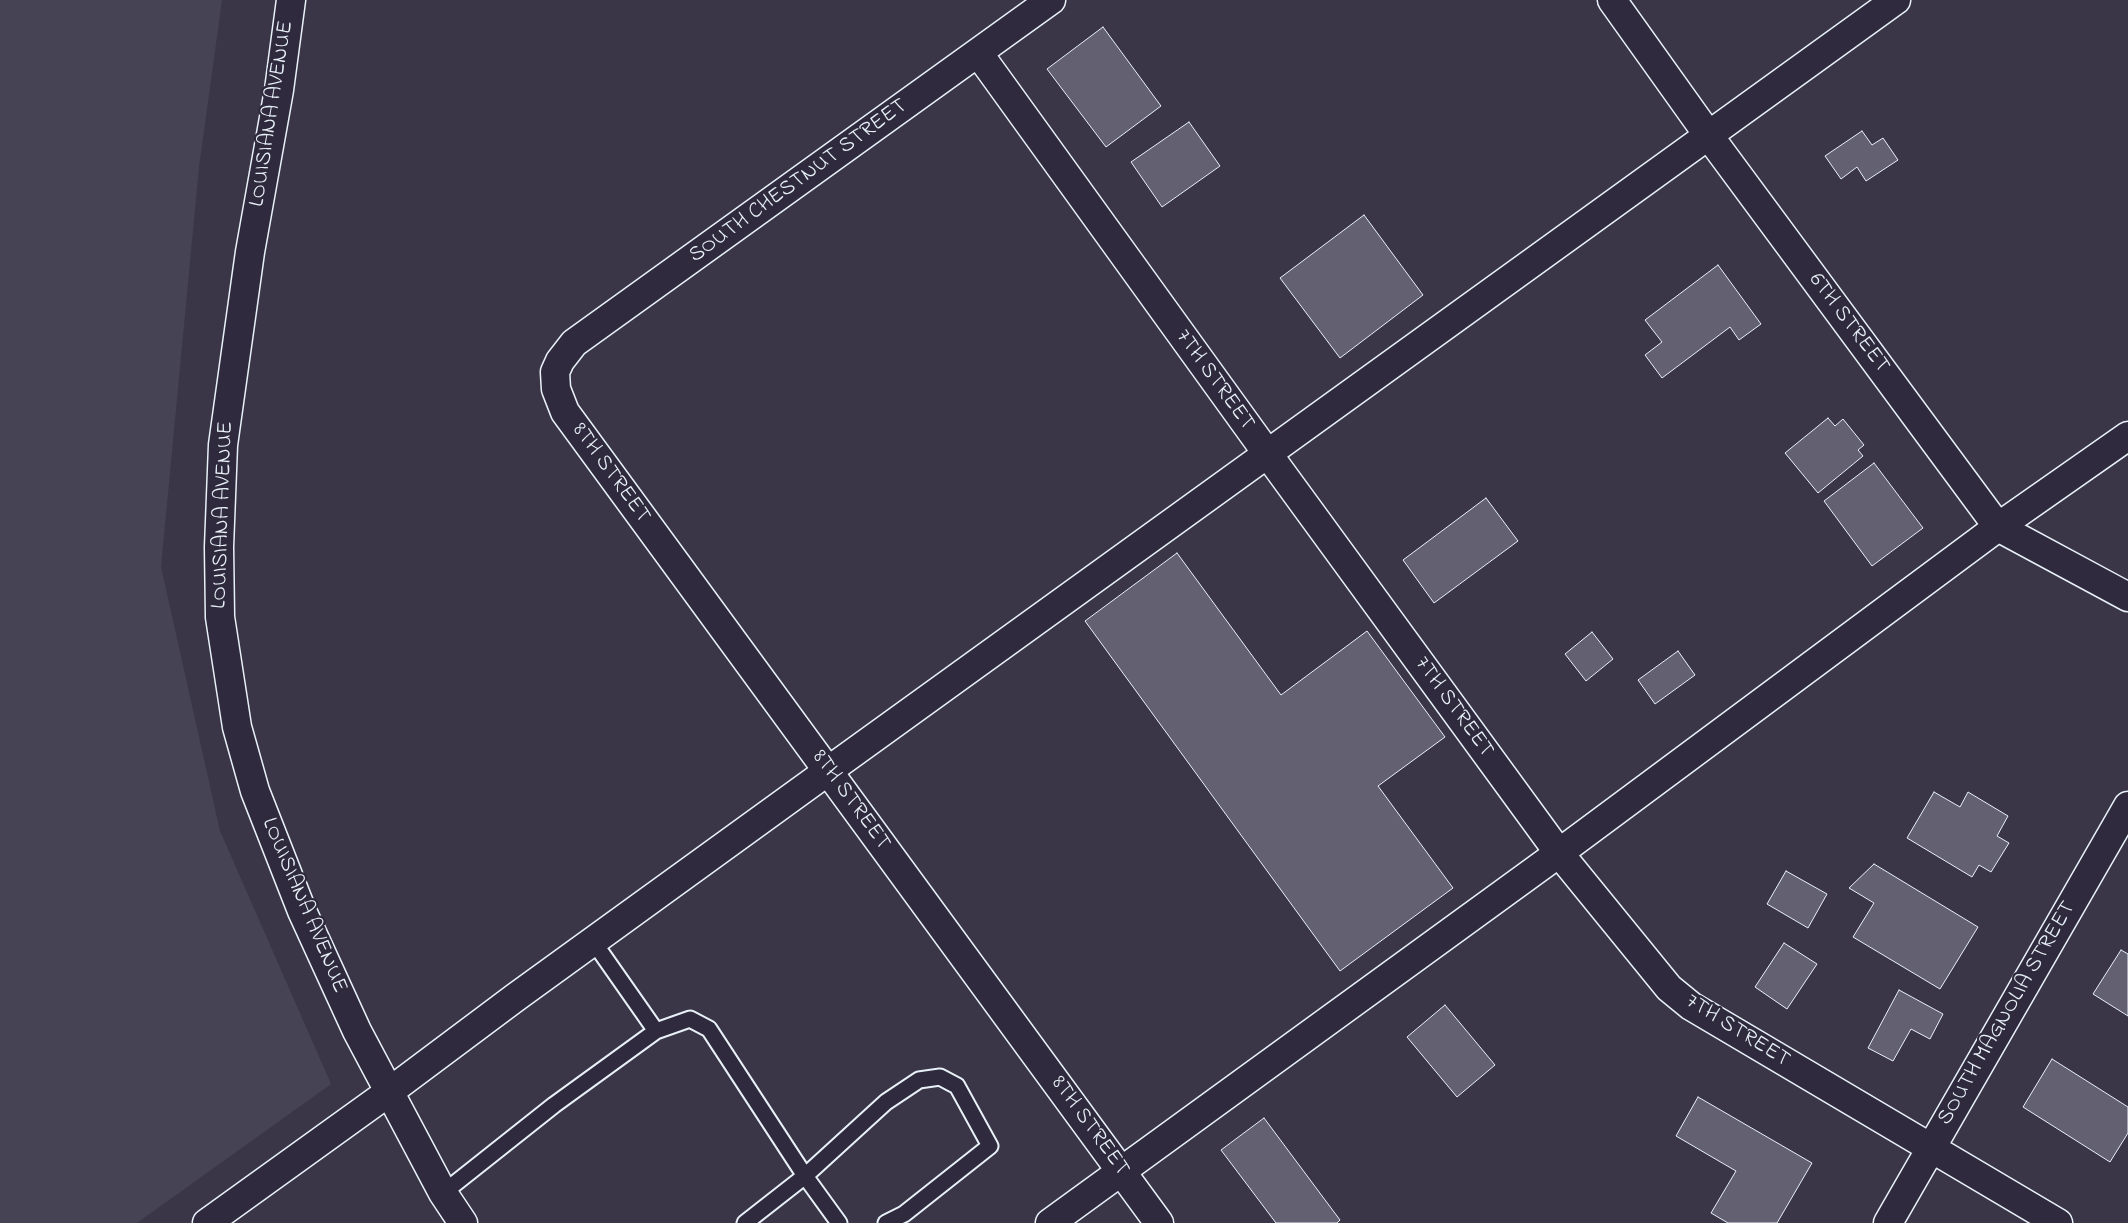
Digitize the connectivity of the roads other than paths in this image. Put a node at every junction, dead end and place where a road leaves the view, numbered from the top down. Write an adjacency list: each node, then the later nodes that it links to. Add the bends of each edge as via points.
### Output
1 (291, 0): 17 (main road, LOUISIANA AVENUE, via 223,445 220,617 237,727 255,791 302,911)
2 (1052, 0): 5 (main road, SOUTH CHESTNUT STREET)
3 (1612, 0): 6 (main road, 6TH STREET)
4 (1896, 0): 6 (main road)
5 (979, 54): 7 (main road, SOUTH CHESTNUT STREET, via 574,343); 9 (main road, 7TH STREET)
6 (1709, 136): 9 (main road); 10 (main road, 6TH STREET)
7 (555, 372): 12 (main road, 8TH STREET, via 556,390 565,412)
8 (2128, 436): 10 (main road)
9 (1267, 454): 12 (main road); 14 (main road, 7TH STREET)
10 (1998, 527): 11 (main road, 6TH STREET); 14 (main road)
11 (2128, 597)
12 (828, 771): 15 (main road); 19 (main road, 8TH STREET)
13 (2128, 806): 18 (main road, SOUTH MAGNOLIA STREET)
14 (1559, 853): 18 (main road, 7TH STREET, via 1669,988 1691,1006); 19 (main road)
15 (593, 941): 16 (lane); 17 (main road)
16 (656, 1031): 20 (lane, via 690,1019 709,1029); 21 (lane, via 554,1105)
17 (389, 1092): 21 (main road, LOUISIANA AVENUE); 22 (main road)
18 (1932, 1147): 29 (main road, SOUTH MAGNOLIA STREET); 30 (main road, 7TH STREET)
19 (1121, 1171): 27 (main road); 28 (main road, 8TH STREET)
20 (805, 1176): 24 (lane); 25 (lane); 26 (lane, via 886,1102 919,1080 940,1077 956,1086 990,1146 904,1214)
21 (443, 1193): 23 (main road, LOUISIANA AVENUE)
22 (207, 1223)
23 (463, 1223)
24 (745, 1223)
25 (840, 1223)
26 (886, 1223)
27 (1050, 1223)
28 (1159, 1223)
29 (1888, 1223)
30 (2058, 1223)

